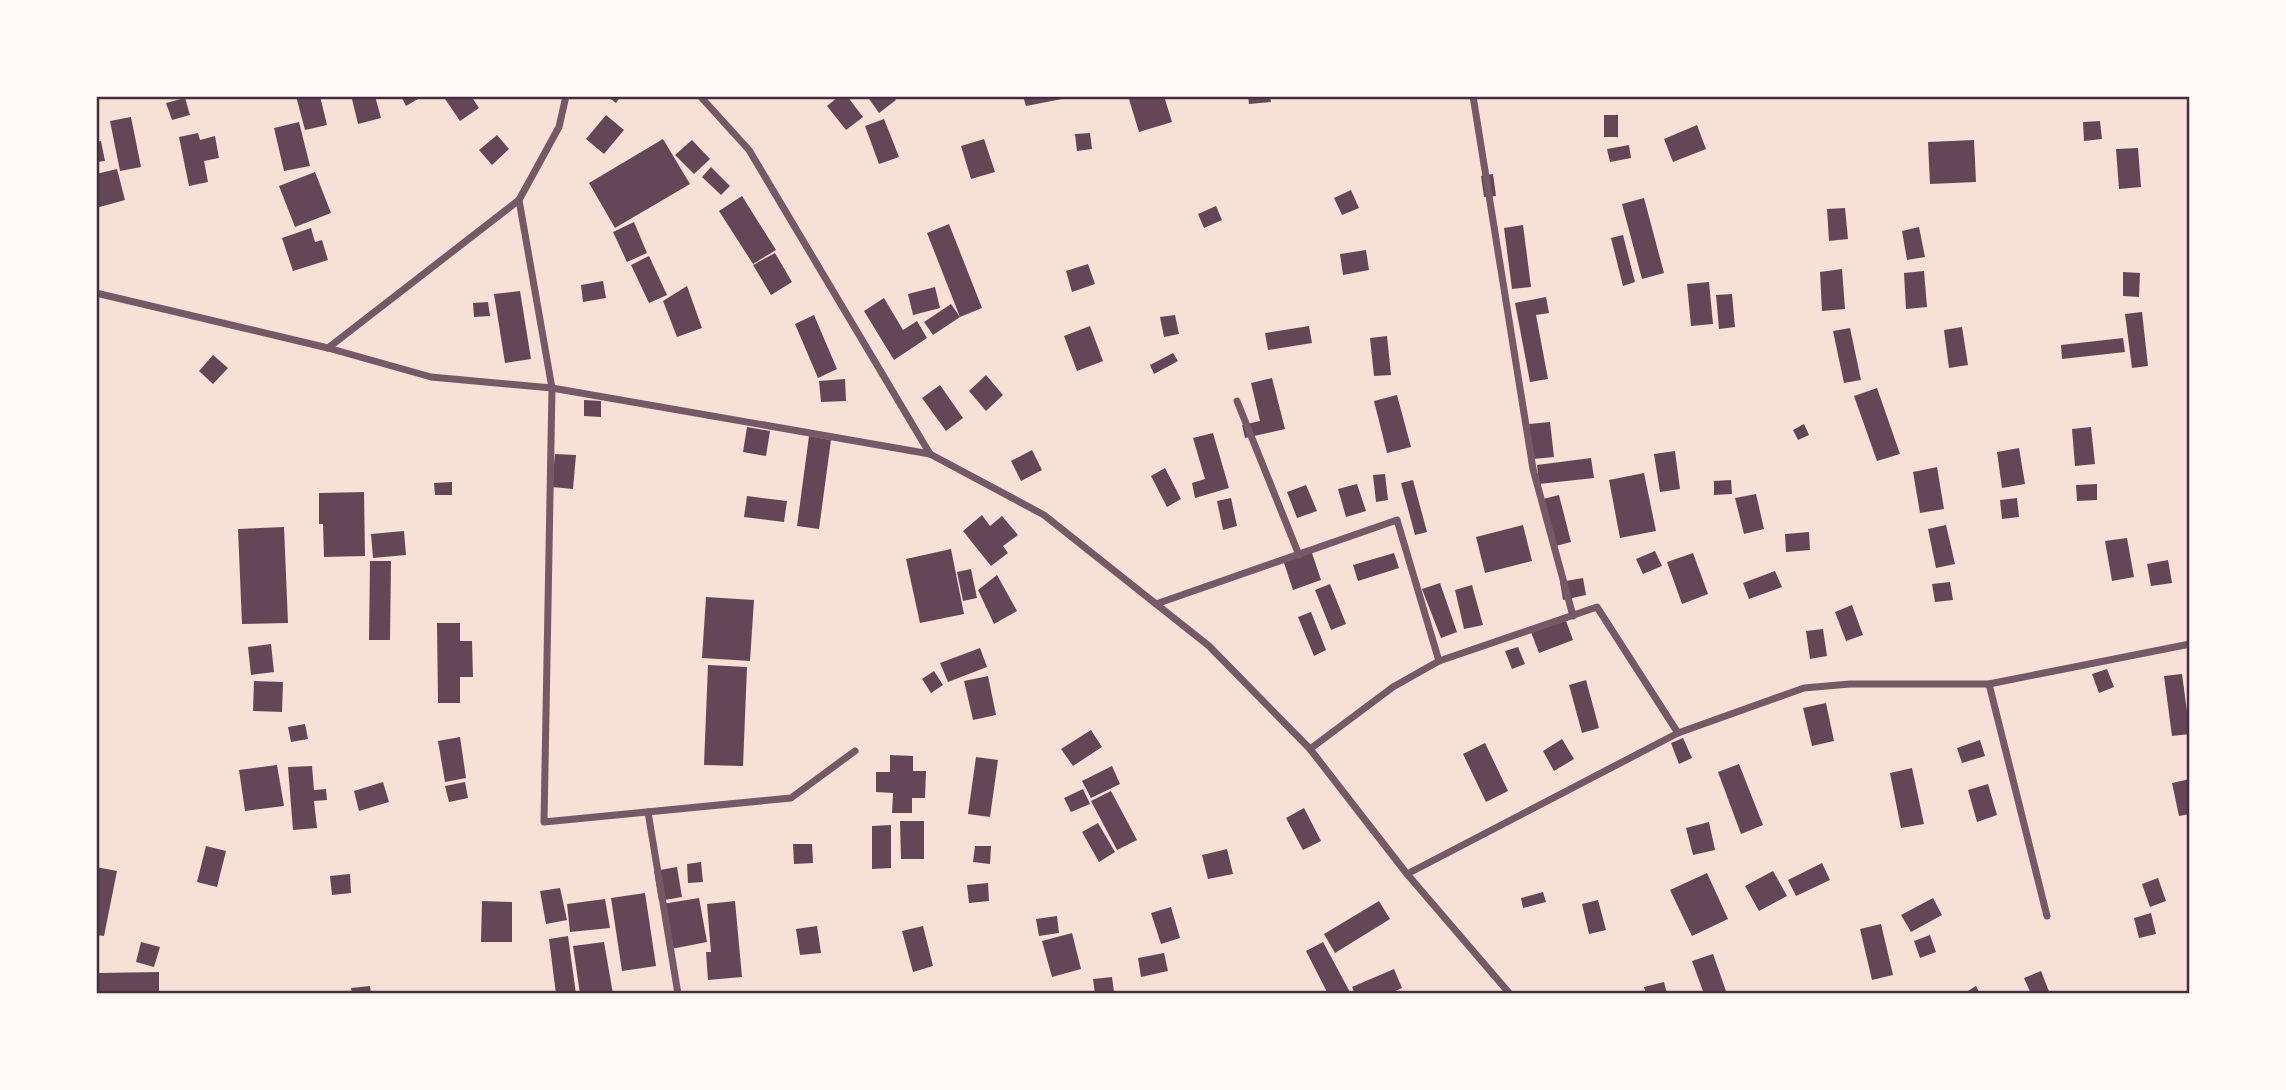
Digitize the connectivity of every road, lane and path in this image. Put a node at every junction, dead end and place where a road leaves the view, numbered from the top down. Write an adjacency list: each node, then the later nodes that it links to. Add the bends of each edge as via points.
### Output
1 (566, 96): 4 (street, via 559,127)
2 (700, 96): 9 (street, via 749,150)
3 (1473, 96): 12 (street, via 1533,469)
4 (519, 200): 6 (street); 7 (street)
5 (96, 293): 6 (street)
6 (328, 348): 7 (street, via 431,377)
7 (552, 388): 9 (street); 19 (street, via 544,822)
8 (1237, 401): 10 (street)
9 (930, 454): 11 (street, via 1044,515)
10 (1298, 555): 11 (street); 14 (street, via 1397,520)
11 (1156, 604): 17 (street, via 1209,646)
12 (1573, 616): 14 (street); 16 (street, via 1597,607)
13 (2190, 644): 15 (street)
14 (1438, 661): 17 (street, via 1393,687)
15 (1989, 684): 16 (street, via 1804,688); 21 (street)
16 (1678, 733): 20 (street)
17 (1310, 749): 20 (street)
18 (855, 751): 19 (street, via 791,799)
19 (648, 812): 22 (street)
20 (1407, 874): 23 (street)
21 (2047, 916)
22 (678, 994)
23 (1510, 994)

